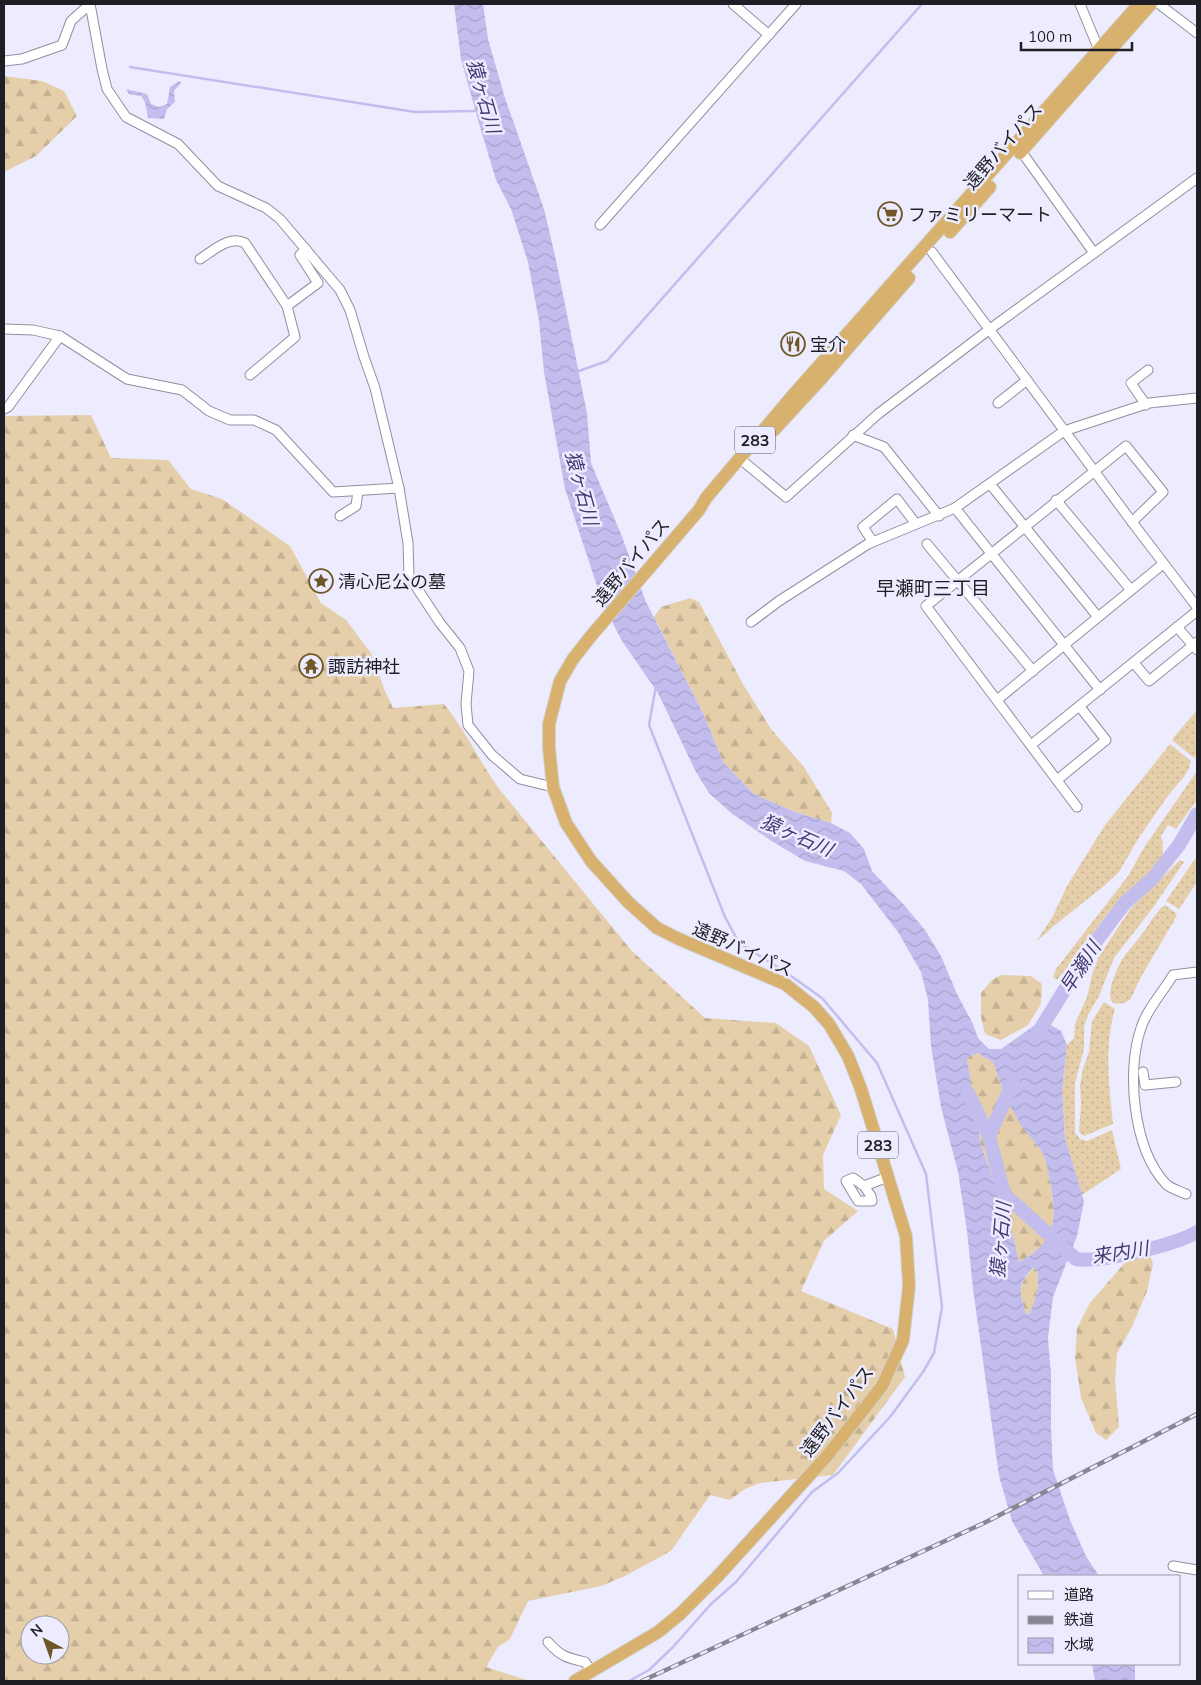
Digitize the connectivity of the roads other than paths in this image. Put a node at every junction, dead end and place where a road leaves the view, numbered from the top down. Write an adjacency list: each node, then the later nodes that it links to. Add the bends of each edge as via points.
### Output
1 (733, 4): 8 (street)
2 (796, 4): 8 (street)
3 (1080, 4): 9 (street)
4 (1139, 4): 9 (highway, 遠野バイパス / 283)
5 (1151, 4): 11 (highway, 遠野バイパス / 283)
6 (1159, 4): 7 (street)
7 (1197, 33)
8 (769, 35): 13 (street)
9 (1099, 50): 38 (highway, 遠野バイパス / 283, via 794,394)
10 (4, 61): 14 (street, via 22,59 62,45 71,21 90,4 107,89 126,117 178,144 218,186 266,208)
11 (1021, 151): 15 (highway, 遠野バイパス / 283); 16 (street)
12 (1197, 178): 16 (street)
13 (600, 225)
14 (306, 249): 18 (street, via 300,255 318,284); 34 (street, via 340,290 350,310 375,388)
15 (932, 252): 20 (street); 31 (highway, 遠野バイパス / 283)
16 (1094, 254): 20 (street)
17 (200, 259): 18 (street, via 228,241 245,243)
18 (287, 306): 23 (street, via 295,337)
19 (4, 328): 21 (street)
20 (990, 329): 24 (street); 30 (street)
21 (60, 336): 28 (street); 35 (street, via 127,379 182,390 209,411 230,420 254,420 276,430 333,492)
22 (1148, 370): 27 (street, via 1131,383)
23 (250, 375)
24 (1027, 380): 26 (street); 29 (street)
25 (1197, 398): 27 (street)
26 (998, 403)
27 (1146, 404): 29 (street)
28 (4, 409)
29 (1064, 431): 32 (street); 33 (street)
30 (853, 436): 31 (street, via 786,497); 40 (street, via 884,446)
31 (744, 462): 38 (highway, 遠野バイパス / 283)
32 (1093, 470): 36 (street); 41 (street); 41 (street, via 1126,446 1164,492)
33 (990, 484): 37 (street); 43 (street)
34 (399, 488): 35 (street); 64 (street, via 408,543 409,576 460,648 469,671 468,724 492,755 520,779)
35 (358, 492): 39 (street, via 356,506)
36 (1056, 500): 43 (street); 49 (street)
37 (955, 508): 40 (street); 46 (street)
38 (699, 510): 64 (highway, 遠野バイパス / 283, via 598,628 560,681 549,724)
39 (340, 516)
40 (939, 516): 42 (street)
41 (1132, 522): 47 (street)
42 (916, 524): 44 (street); 44 (street, via 897,499 863,527)
43 (1024, 526): 46 (street); 52 (street)
44 (873, 542): 53 (street)
45 (927, 544): 48 (street)
46 (991, 553): 48 (street); 55 (street)
47 (1163, 564): 49 (street); 50 (street)
48 (957, 581): 58 (street); 60 (street, via 926,606)
49 (1131, 590): 52 (street)
50 (1197, 607)
51 (1197, 611): 54 (street)
52 (1098, 617): 55 (street)
53 (751, 622)
54 (1178, 627): 56 (street); 57 (street)
55 (1064, 645): 58 (street); 59 (street)
56 (1196, 646): 57 (street, via 1149,681)
57 (1134, 663): 59 (street)
58 (1033, 671): 60 (street)
59 (1100, 690): 61 (street)
60 (997, 700): 62 (street)
61 (1080, 707): 62 (street); 63 (street, via 1106,740)
62 (1031, 745): 63 (street)
63 (1057, 780): 65 (street)
64 (553, 787): 69 (highway, 遠野バイパス / 283, via 566,823 591,861 657,928 785,984 829,1024 848,1056 861,1089)
65 (1077, 807)
66 (1197, 972): 71 (street, via 1173,975 1142,1025 1133,1065 1139,1134 1160,1176 1168,1186)
67 (1143, 1072): 68 (street, via 1145,1085)
68 (1176, 1082)
69 (888, 1177): 70 (street); 75 (highway, 遠野バイパス / 283, via 906,1236 909,1286 903,1340 882,1386 827,1456 700,1595 658,1632)
70 (864, 1186)
71 (1186, 1194)
72 (1172, 1566): 73 (street)
73 (1197, 1570)
74 (548, 1642): 75 (street, via 557,1653 585,1662)
75 (592, 1672): 76 (highway, 遠野バイパス / 283)
76 (574, 1681)

